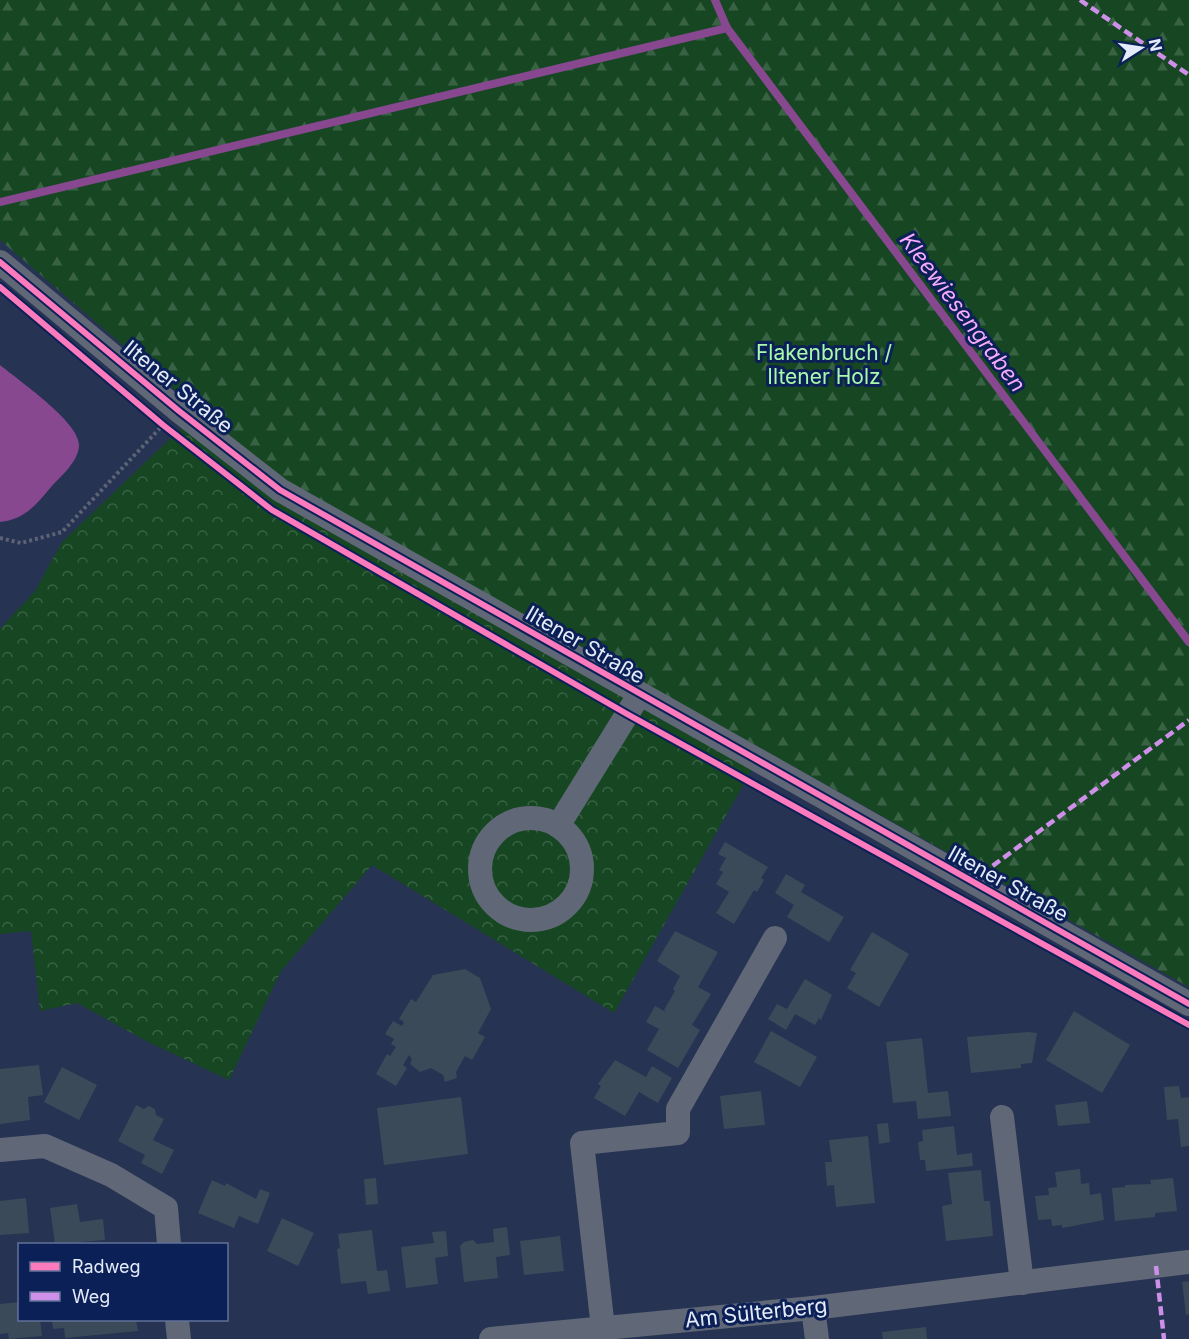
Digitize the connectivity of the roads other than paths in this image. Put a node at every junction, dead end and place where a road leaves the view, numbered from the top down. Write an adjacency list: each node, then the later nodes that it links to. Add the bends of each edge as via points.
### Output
1 (0, 262): 2 (street, Iltener Straße, via 280,490)
2 (639, 695): 3 (street); 5 (street, Iltener Straße)
3 (558, 826): 3 (street, via 540,819 520,819 502,827 488,841 481,860 481,879 489,898 503,912 522,919 542,919 560,911 573,897 581,878 581,858 573,840)
4 (775, 938): 13 (street, via 678,1109 678,1133 582,1143)
5 (1189, 1005)
6 (1002, 1117): 10 (street)
7 (0, 1150): 8 (street, via 45,1146 111,1175 166,1208)
8 (170, 1243)
9 (1189, 1262): 10 (street, Am Sülterberg)
10 (1022, 1283): 11 (street, Am Sülterberg)
11 (813, 1308): 13 (street, Am Sülterberg); 16 (street)
12 (177, 1321): 14 (street)
13 (603, 1328): 15 (street, Am Sülterberg)
14 (179, 1339)
15 (490, 1339)
16 (817, 1339)

